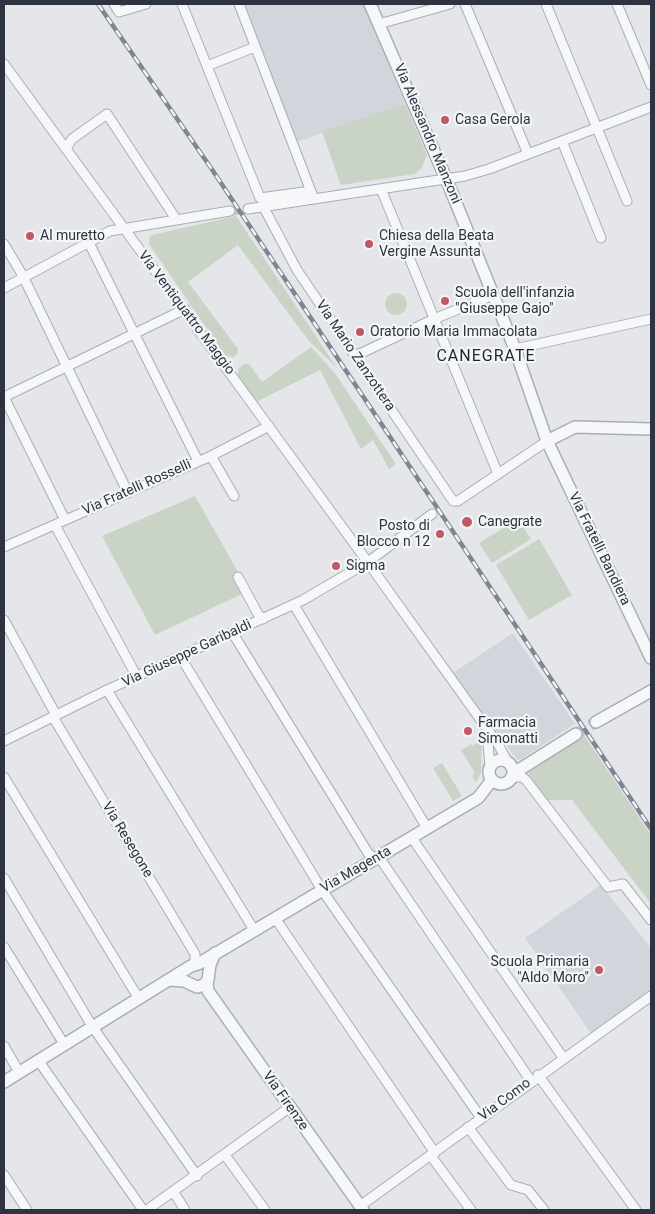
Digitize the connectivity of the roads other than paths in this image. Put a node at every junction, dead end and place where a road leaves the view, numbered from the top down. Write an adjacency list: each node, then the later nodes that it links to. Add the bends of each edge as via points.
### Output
1 (114, 4): 2 (street, via 119,12)
2 (146, 4)
3 (182, 4): 13 (street)
4 (239, 4): 11 (street)
5 (370, 4): 10 (street, Via Alessandro Manzoni)
6 (450, 4): 10 (street)
7 (465, 4): 19 (street)
8 (546, 4): 16 (street)
9 (617, 4): 14 (street)
10 (379, 24): 20 (street, Via Alessandro Manzoni)
11 (255, 47): 13 (street); 22 (street)
12 (4, 64): 18 (street, Via Ventiquattro Maggio)
13 (207, 66): 22 (street, via 260,198)
14 (651, 85)
15 (651, 107): 16 (street)
16 (597, 127): 17 (street); 23 (street)
17 (562, 141): 19 (street); 29 (street)
18 (64, 146): 27 (street, via 107,114); 28 (street, Via Ventiquattro Maggio)
19 (528, 154): 20 (street, via 489,169)
20 (447, 179): 21 (street); 34 (street, Via Alessandro Manzoni)
21 (381, 189): 22 (street); 36 (street)
22 (312, 195): 24 (street)
23 (627, 201)
24 (263, 206): 25 (street); 40 (street, Via Mario Zanzottera, via 297,270)
25 (248, 208)
26 (230, 211): 27 (street)
27 (176, 219): 28 (street)
28 (123, 227): 30 (street); 35 (street, Via Ventiquattro Maggio)
29 (601, 238)
30 (88, 241): 32 (street); 38 (street)
31 (4, 244): 32 (street)
32 (23, 276): 33 (street); 41 (street)
33 (4, 288)
34 (493, 295): 36 (street); 39 (street, Via Alessandro Manzoni)
35 (185, 309): 38 (street); 43 (street, Via Ventiquattro Maggio)
36 (434, 319): 40 (street); 48 (street)
37 (651, 319): 39 (street)
38 (134, 333): 41 (street); 47 (street)
39 (515, 349): 45 (street, Via Fratelli Bandiera)
40 (355, 356): 48 (street, Via Mario Zanzottera, via 453,501 458,501)
41 (66, 366): 42 (street); 49 (street)
42 (4, 397): 52 (street)
43 (269, 426): 46 (street, Via Fratelli Rosselli); 55 (street, Via Ventiquattro Maggio)
44 (651, 429): 45 (street, via 575,427)
45 (547, 441): 48 (street); 62 (street, Via Fratelli Bandiera)
46 (211, 456): 47 (street, Via Fratelli Rosselli); 50 (street)
47 (198, 461): 49 (street, Via Fratelli Rosselli)
48 (498, 474)
49 (128, 493): 52 (street, Via Fratelli Rosselli)
50 (234, 496)
51 (432, 514): 55 (street, Via Giuseppe Garibaldi)
52 (65, 520): 53 (street, Via Fratelli Rosselli)
53 (55, 525): 54 (street, Via Fratelli Rosselli); 63 (street)
54 (4, 548)
55 (368, 562): 57 (street, Via Giuseppe Garibaldi); 68 (street, Via Ventiquattro Maggio)
56 (238, 577): 58 (street)
57 (294, 605): 58 (street, Via Giuseppe Garibaldi); 77 (street)
58 (263, 619): 60 (street, Via Giuseppe Garibaldi)
59 (4, 620): 66 (street, Via Resegone)
60 (232, 632): 61 (street, Via Giuseppe Garibaldi); 79 (street)
61 (180, 656): 63 (street, Via Giuseppe Garibaldi); 81 (street)
62 (651, 658)
63 (137, 677): 64 (street, Via Giuseppe Garibaldi)
64 (107, 690): 66 (street, Via Giuseppe Garibaldi); 84 (street)
65 (651, 691): 67 (street)
66 (55, 716): 70 (street, Via Giuseppe Garibaldi); 87 (street, Via Resegone, via 195,954)
67 (596, 722)
68 (486, 730): 71 (street); 72 (street, Via Ventiquattro Maggio, via 498,744)
69 (576, 734): 72 (street, via 528,763)
70 (4, 741)
71 (490, 766): 72 (street, via 499,760); 74 (street, via 488,774)
72 (511, 769): 75 (street); 83 (street, via 526,780 608,887 623,884)
73 (4, 777): 92 (street)
74 (492, 780): 75 (street); 76 (street, Via Magenta)
75 (503, 784): 76 (street)
76 (478, 798): 77 (street, Via Magenta)
77 (428, 828): 78 (street, Via Magenta)
78 (412, 838): 79 (street, Via Magenta); 96 (street)
79 (373, 858): 81 (street, Via Magenta); 99 (street)
80 (4, 878): 93 (street)
81 (322, 890): 82 (street, Via Magenta); 102 (street)
82 (275, 918): 84 (street, Via Magenta); 104 (street)
83 (651, 920)
84 (254, 930): 86 (street, Via Magenta)
85 (4, 947): 94 (street)
86 (215, 953): 87 (street, Via Magenta); 90 (street)
87 (194, 966): 88 (street, Via Magenta); 89 (street, via 186,974); 90 (street, via 206,968)
88 (168, 980): 89 (street); 92 (street, Via Magenta)
89 (188, 982): 90 (street, via 193,987)
90 (206, 983): 101 (street, Via Firenze)
91 (651, 996): 96 (street, Via Como)
92 (139, 999): 93 (street, Via Magenta)
93 (92, 1026): 94 (street, Via Magenta); 107 (street)
94 (64, 1044): 97 (street, Via Magenta)
95 (4, 1046): 98 (street)
96 (564, 1059): 99 (street, Via Como)
97 (38, 1060): 98 (street, Via Magenta); 111 (street)
98 (20, 1072): 100 (street, Via Magenta)
99 (534, 1078): 102 (street, Via Como); 117 (street)
100 (4, 1082)
101 (290, 1107): 105 (street); 109 (street, Via Firenze)
102 (481, 1118): 103 (street, Via Como)
103 (468, 1128): 104 (street, Via Como); 116 (street, via 511,1185 528,1190)
104 (433, 1154): 109 (street, Via Como); 115 (street)
105 (225, 1156): 107 (street); 114 (street)
106 (4, 1175): 110 (street)
107 (197, 1176): 108 (street)
108 (172, 1191): 112 (street); 113 (street)
109 (362, 1208)
110 (27, 1210)
111 (143, 1210)
112 (147, 1210)
113 (185, 1210)
114 (265, 1210)
115 (471, 1210)
116 (544, 1210)
117 (636, 1210)

